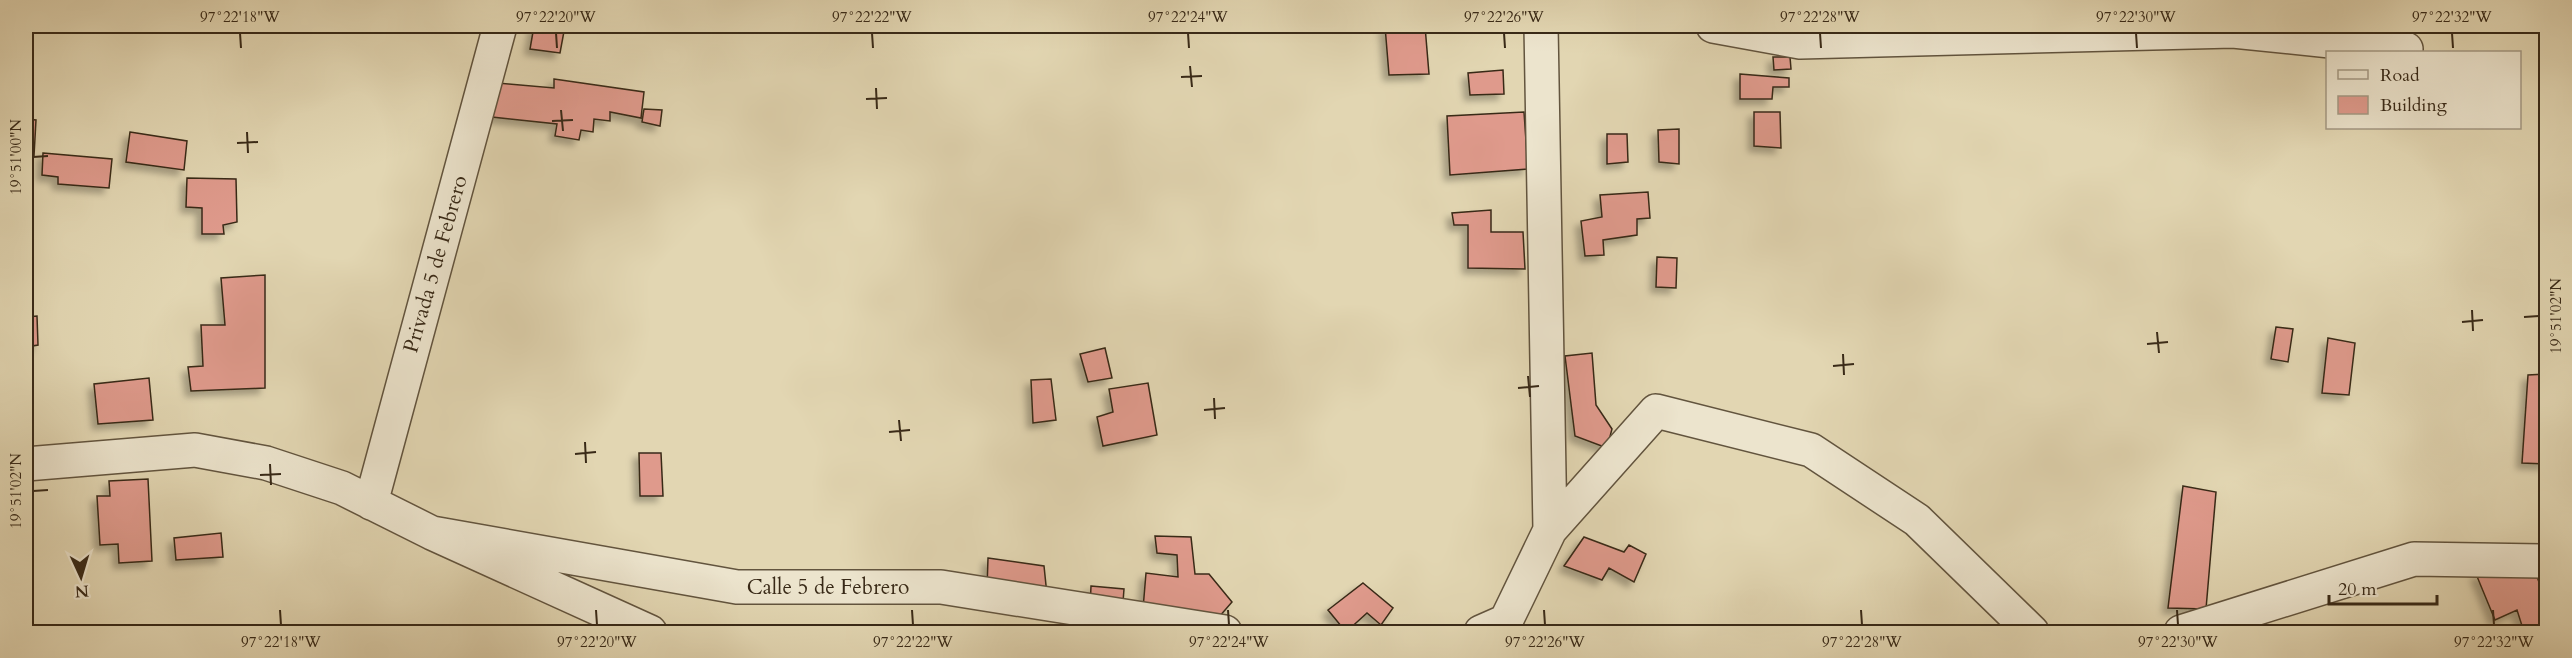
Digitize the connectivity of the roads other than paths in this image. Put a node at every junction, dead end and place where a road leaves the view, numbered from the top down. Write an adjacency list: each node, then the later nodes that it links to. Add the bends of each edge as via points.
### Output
1 (500, 26): 6 (street, Privada 5 de Febrero)
2 (1541, 26): 7 (street)
3 (1713, 26): 4 (street, via 1800,42 2233,31)
4 (2406, 48)
5 (26, 464): 6 (street, Calle 5 de Febrero, via 195,450 266,463 342,488)
6 (371, 503): 8 (street, Calle 5 de Febrero)
7 (1550, 530): 12 (street, via 1506,621); 13 (street, via 1656,411 1811,450 1917,520)
8 (432, 533): 10 (street, Calle 5 de Febrero); 11 (street, Calle 5 de Febrero, via 737,587 941,588)
9 (2547, 561): 14 (street, via 2414,559)
10 (650, 633)
11 (1226, 633)
12 (1480, 633)
13 (2032, 633)
14 (2181, 633)

